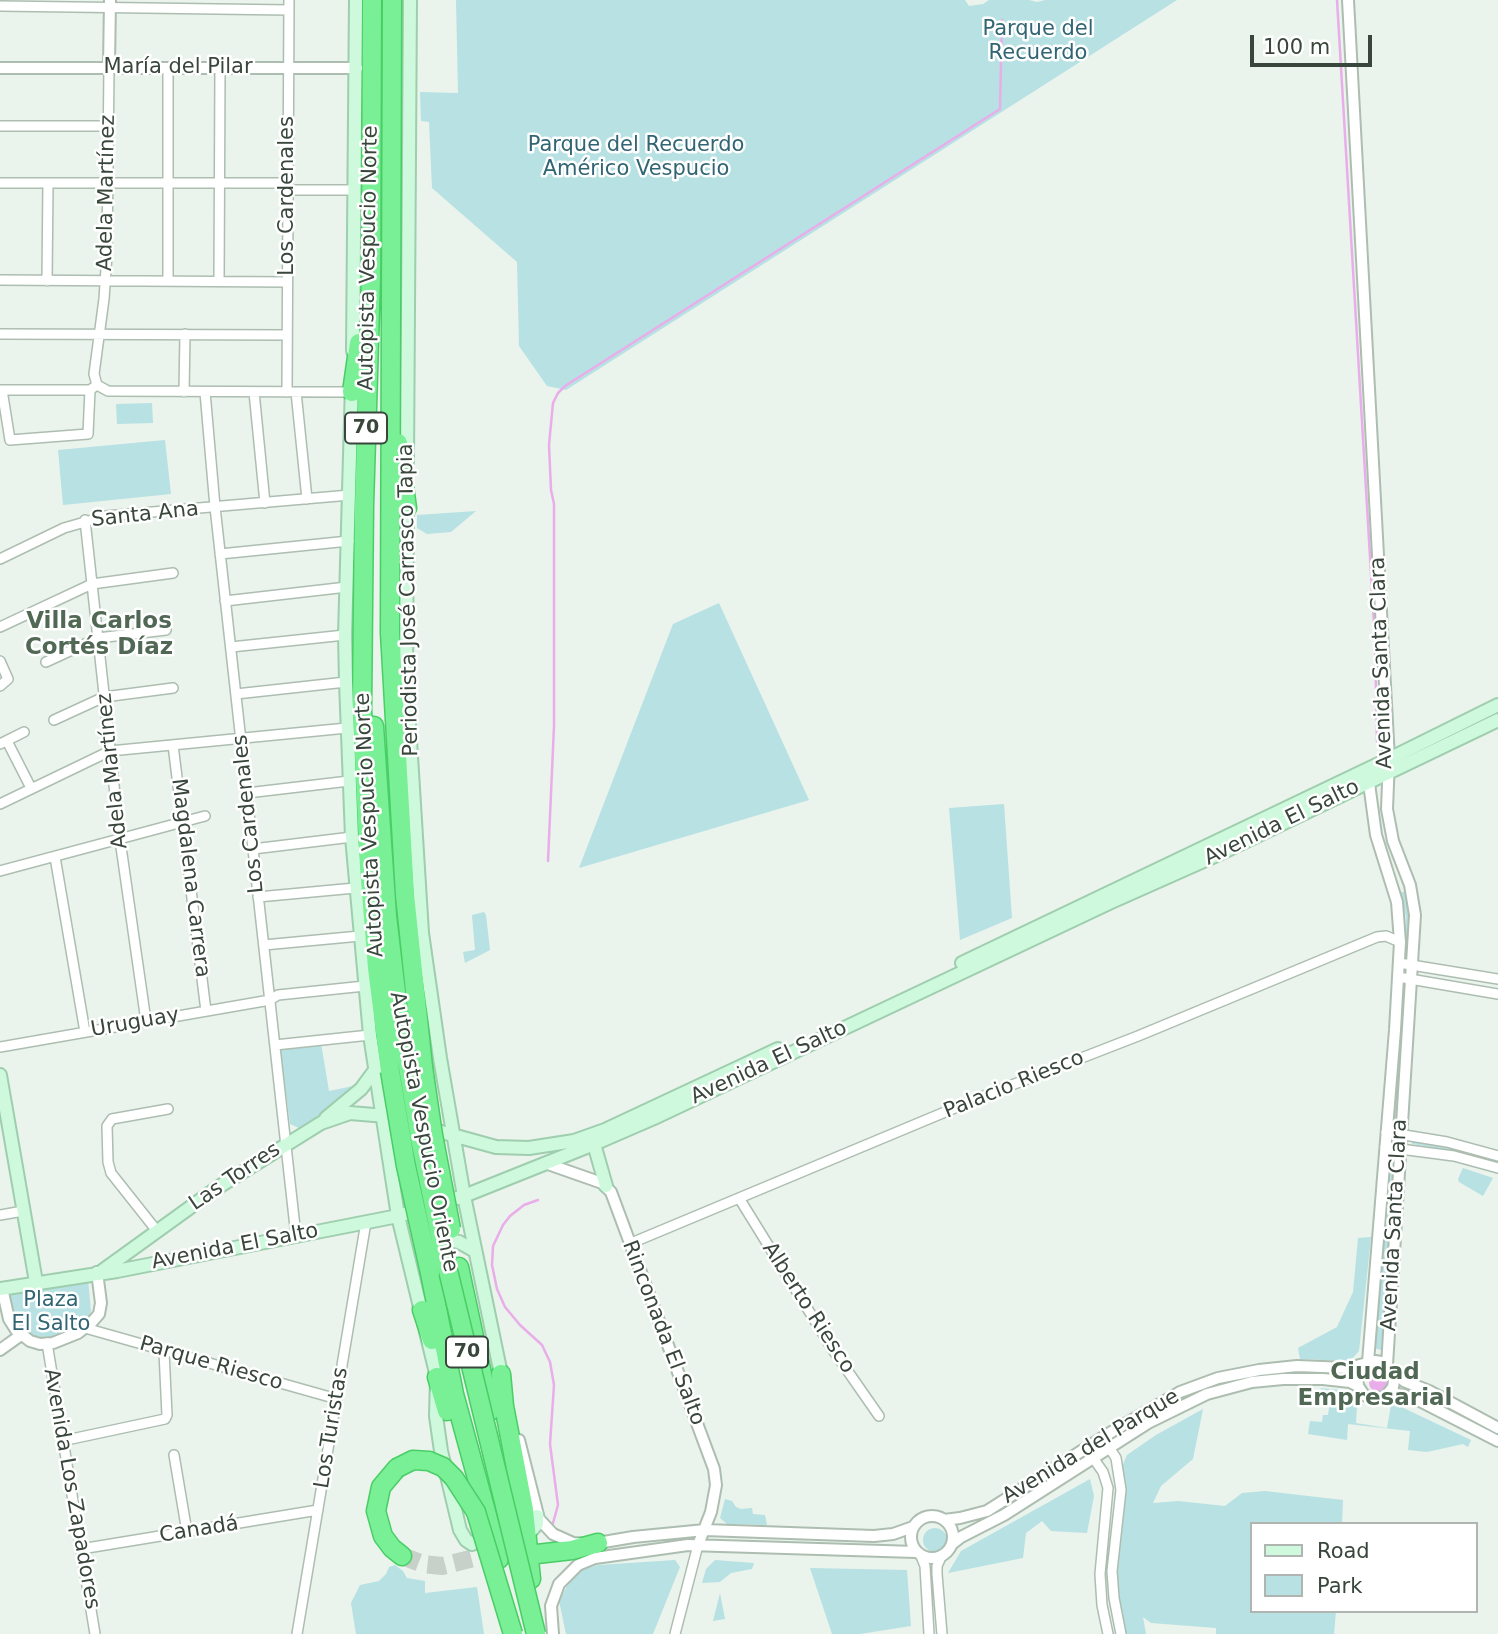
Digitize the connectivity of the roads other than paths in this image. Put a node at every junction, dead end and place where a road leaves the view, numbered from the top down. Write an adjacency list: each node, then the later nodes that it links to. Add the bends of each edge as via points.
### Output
1 (356, 0): 15 (main road)
2 (372, 0): 25 (highway, Autopista Vespucio Norte / 70)
3 (392, 0): 43 (highway, Autopista Vespucio Norte / 70)
4 (410, 0): 48 (main road, Periodista José Carrasco Tapia)
5 (1348, 0): 78 (street, Avenida Santa Clara)
6 (48, 3): 7 (street); 9 (street)
7 (110, 4): 8 (street); 10 (street, Adela Martínez)
8 (289, 5): 14 (street, Los Cardenales)
9 (0, 6)
10 (109, 67): 11 (street, María del Pilar); 12 (street, María del Pilar); 17 (street, Adela Martínez)
11 (0, 68)
12 (168, 68): 13 (street, María del Pilar); 21 (street)
13 (220, 68): 14 (street, María del Pilar); 22 (street)
14 (288, 68): 15 (street, María del Pilar); 23 (street, Los Cardenales)
15 (356, 68): 24 (main road)
16 (0, 126): 17 (street)
17 (109, 126): 20 (street, Adela Martínez)
18 (0, 183): 19 (street)
19 (48, 183): 20 (street); 27 (street)
20 (108, 183): 21 (street); 28 (street, Adela Martínez)
21 (168, 183): 22 (street); 29 (street)
22 (220, 183): 23 (street); 30 (street)
23 (288, 187): 24 (street); 31 (street, Los Cardenales)
24 (355, 190): 42 (main road)
25 (371, 277): 42 (highway); 54 (highway, Autopista Vespucio Norte / 70)
26 (0, 280): 27 (street)
27 (47, 281): 28 (street)
28 (106, 281): 29 (street); 33 (street, Adela Martínez)
29 (168, 281): 30 (street)
30 (219, 282): 31 (street)
31 (288, 282): 35 (street, Los Cardenales)
32 (0, 334): 33 (street)
33 (100, 334): 34 (street); 36 (street, Adela Martínez)
34 (185, 334): 35 (street); 38 (street)
35 (287, 335): 41 (street, Los Cardenales)
36 (94, 388): 37 (street); 37 (street, Adela Martínez, via 88,434 10,440); 38 (street)
37 (1, 390)
38 (184, 392): 39 (street)
39 (205, 392): 40 (street); 47 (street, Los Cardenales)
40 (254, 392): 41 (street); 46 (street)
41 (292, 392): 42 (street); 45 (street, Los Cardenales)
42 (352, 392): 44 (main road)
43 (391, 392): 48 (highway); 112 (highway, Autopista Vespucio Norte / 70, via 390,633 405,895)
44 (350, 495): 45 (street, Santa Ana); 50 (main road)
45 (307, 499): 46 (street, Santa Ana)
46 (265, 503): 47 (street, Santa Ana)
47 (215, 507): 49 (street, Santa Ana); 51 (street, Los Cardenales)
48 (407, 509): 111 (main road, Periodista José Carrasco Tapia, via 406,676 416,849 426,968)
49 (85, 520): 52 (street, Santa Ana); 55 (street, Adela Martínez)
50 (349, 541): 51 (street); 54 (main road)
51 (220, 554): 56 (street, Los Cardenales)
52 (0, 559)
53 (173, 573): 55 (street)
54 (356, 583): 56 (street); 59 (main road); 112 (highway, Autopista Vespucio Norte, via 377,968)
55 (92, 584): 57 (street); 60 (street, Adela Martínez)
56 (225, 601): 61 (street, Los Cardenales)
57 (0, 627)
58 (166, 630): 60 (street)
59 (345, 635): 61 (street); 64 (main road)
60 (98, 638): 63 (street); 68 (street, Adela Martínez)
61 (230, 647): 67 (street, Los Cardenales)
62 (0, 661): 65 (street)
63 (46, 662)
64 (346, 682): 67 (street); 72 (main road)
65 (4, 684)
66 (173, 688): 68 (street)
67 (236, 694): 74 (street, Los Cardenales)
68 (104, 697): 70 (street); 77 (street, Adela Martínez)
69 (1498, 705): 78 (main road, Avenida El Salto)
70 (54, 720)
71 (1498, 720): 79 (main road, Avenida El Salto)
72 (347, 728): 74 (street); 81 (main road)
73 (24, 732): 75 (street)
74 (241, 738): 76 (street); 83 (street, Los Cardenales)
75 (4, 742): 82 (street)
76 (173, 745): 77 (street); 86 (street, Magdalena Carrera)
77 (110, 751): 82 (street); 88 (street, Adela Martínez)
78 (1389, 760): 79 (street, Avenida Santa Clara); 80 (main road, Avenida El Salto)
79 (1387, 774): 80 (main road, Avenida El Salto); 98 (street, Avenida Santa Clara, via 1391,833 1414,906)
80 (1368, 775): 95 (street, Avenida Santa Clara, via 1376,835 1397,902); 124 (main road, Avenida El Salto, via 1217,855); 125 (main road, Avenida El Salto, via 605,1130 560,1144)
81 (349, 781): 83 (street); 87 (main road)
82 (31, 789): 84 (street)
83 (247, 793): 89 (street, Los Cardenales)
84 (0, 804)
85 (205, 816): 86 (street)
86 (183, 822): 88 (street); 105 (street, Magdalena Carrera)
87 (352, 837): 89 (street); 92 (main road)
88 (120, 840): 90 (street); 106 (street, Adela Martínez)
89 (253, 849): 93 (street, Los Cardenales)
90 (55, 857): 91 (street); 107 (street)
91 (0, 871)
92 (355, 888): 93 (street); 94 (main road)
93 (258, 897): 96 (street, Los Cardenales)
94 (360, 936): 96 (street); 102 (main road)
95 (1400, 942): 97 (street, Avenida Santa Clara); 133 (street, Palacio Riesco, via 1377,937)
96 (264, 945): 104 (street, Los Cardenales)
97 (1399, 963): 98 (street); 99 (street, Avenida Santa Clara)
98 (1412, 964): 100 (street, Avenida Santa Clara); 101 (street)
99 (1398, 977): 100 (street); 119 (street, Avenida Santa Clara)
100 (1411, 979): 103 (street); 120 (street, Avenida Santa Clara)
101 (1498, 979)
102 (365, 986): 104 (street, Uruguay, via 278,995); 108 (main road)
103 (1498, 994)
104 (270, 1000): 105 (street, Uruguay); 109 (street, Los Cardenales)
105 (206, 1011): 106 (street, Uruguay)
106 (146, 1021): 107 (street, Uruguay)
107 (85, 1032): 110 (street, Uruguay)
108 (370, 1035): 109 (street); 112 (main road)
109 (275, 1045): 123 (street, Los Cardenales)
110 (0, 1047)
111 (440, 1058): 112 (main road, via 430,1080 412,1090 384,1082); 121 (main road, Periodista José Carrasco Tapia)
112 (399, 1069): 115 (main road); 116 (main road, via 361,1089); 166 (highway, Autopista Vespucio Norte, bridge, via 409,1178); 184 (highway, Autopista Vespucio Norte / 70, bridge, via 438,1160 489,1407); 193 (highway, Autopista Vespucio Oriente / 70, bridge, via 420,1139)
113 (0, 1075): 118 (main road)
114 (168, 1109): 138 (street, via 114,1118 107,1126 111,1173)
115 (382, 1115): 116 (main road, Las Torres, via 350,1113); 117 (main road, Avenida El Salto); 122 (main road)
116 (321, 1123): 123 (main road, Las Torres)
117 (410, 1123): 121 (main road, Avenida El Salto); 122 (main road, via 397,1123)
118 (5, 1130): 134 (main road)
119 (1386, 1132): 120 (street); 126 (street, Avenida Santa Clara)
120 (1401, 1135): 127 (street, Avenida Santa Clara); 128 (street)
121 (453, 1136): 125 (main road, Avenida El Salto); 132 (main road, Periodista José Carrasco Tapia)
122 (386, 1137): 136 (main road)
123 (286, 1144): 138 (main road, Las Torres); 139 (street, Los Cardenales)
124 (594, 1144): 129 (main road, Avenida El Salto); 131 (main road)
125 (496, 1147): 129 (main road)
126 (1385, 1147): 127 (street); 152 (street, Avenida Santa Clara)
127 (1400, 1148): 130 (street); 153 (street, Avenida Santa Clara)
128 (1498, 1156)
129 (545, 1163): 131 (street); 132 (main road, Avenida El Salto)
130 (1498, 1168)
131 (606, 1186): 140 (street, Rinconada El Salto)
132 (464, 1196): 136 (main road, Avenida El Salto); 141 (main road, Periodista José Carrasco Tapia)
133 (739, 1198): 140 (street, Palacio Riesco); 159 (street, Alberto Riesco)
134 (23, 1211): 135 (street); 144 (main road)
135 (0, 1215)
136 (398, 1216): 137 (main road, Avenida El Salto); 142 (main road)
137 (366, 1222): 139 (main road, Avenida El Salto); 158 (street, Los Turistas)
138 (158, 1231): 143 (main road, Las Torres)
139 (296, 1236): 143 (main road, Avenida El Salto)
140 (629, 1244): 172 (street, Rinconada El Salto, via 714,1469 716,1485)
141 (475, 1251): 142 (main road, via 459,1241 439,1240 422,1248); 154 (main road, Periodista José Carrasco Tapia)
142 (409, 1263): 146 (main road)
143 (99, 1272): 144 (main road, Avenida El Salto); 147 (street, via 100,1309)
144 (36, 1282): 145 (main road, Avenida El Salto)
145 (1, 1289): 148 (street, via 9,1319)
146 (422, 1310): 155 (main road); 166 (highway)
147 (85, 1328): 149 (street, via 70,1338); 151 (street, Parque Riesco)
148 (21, 1335): 149 (street); 150 (street)
149 (47, 1343): 161 (street, Avenida Los Zapadores)
150 (0, 1350)
151 (164, 1352): 158 (street, Parque Riesco); 161 (street, via 165,1419)
152 (1366, 1364): 153 (street, via 1376,1361); 156 (street, via 1357,1374); 163 (street, Avenida del Parque, via 1284,1367 1218,1378 1172,1396)
153 (1389, 1367): 157 (street, via 1394,1381); 160 (street, via 1404,1381)
154 (501, 1374): 169 (street); 184 (highway)
155 (437, 1377): 168 (highway, bridge); 176 (main road, via 440,1451 460,1530)
156 (1357, 1386): 157 (street, via 1375,1399); 163 (street, Avenida del Parque, via 1341,1380 1299,1378 1230,1387 1187,1402)
157 (1390, 1392): 162 (street, via 1416,1399)
158 (337, 1399): 167 (street, Los Turistas)
159 (879, 1416)
160 (1498, 1428)
161 (62, 1441): 179 (street, Avenida Los Zapadores)
162 (1498, 1441)
163 (1106, 1442): 164 (street, Avenida del Parque); 185 (street, via 1116,1458 1121,1495 1112,1560)
164 (1090, 1453): 170 (street, Avenida del Parque, via 987,1511); 177 (street, Avenida del Parque, via 1004,1516); 186 (street, via 1109,1495 1101,1555)
165 (174, 1455): 173 (street)
166 (472, 1460): 192 (highway, Autopista Vespucio Norte)
167 (318, 1510): 173 (street, Canadá); 190 (street, Los Turistas)
168 (476, 1512): 182 (highway, bridge, via 440,1465 407,1462 381,1487 376,1511 385,1539); 191 (highway, bridge)
169 (537, 1516): 174 (main road); 175 (street, via 553,1534)
170 (944, 1520): 171 (street, via 926,1517); 177 (street, via 952,1531)
171 (913, 1527): 172 (street, via 874,1536); 181 (street, via 911,1541)
172 (705, 1530): 178 (street, Rinconada El Salto); 180 (street, via 633,1537)
173 (187, 1532): 179 (street, Canadá)
174 (534, 1542): 175 (highway); 180 (highway)
175 (573, 1543): 180 (street)
176 (472, 1544)
177 (952, 1544): 183 (street)
178 (698, 1545): 180 (street); 181 (street); 196 (street)
179 (81, 1549): 189 (street, Avenida Los Zapadores)
180 (599, 1550): 195 (street, via 559,1584 551,1606)
181 (918, 1554): 183 (street); 197 (street, via 925,1566)
182 (401, 1556)
183 (941, 1557): 198 (street, via 937,1574)
184 (531, 1579): 194 (highway, Autopista Vespucio Norte / 70)
185 (1115, 1604): 186 (street, via 1110,1610); 188 (street)
186 (1102, 1605): 187 (street)
187 (1108, 1631): 188 (street, via 1112,1623)
188 (1120, 1631)
189 (95, 1634)
190 (297, 1634)
191 (513, 1634)
192 (518, 1634)
193 (536, 1634)
194 (544, 1634)
195 (553, 1634)
196 (675, 1634)
197 (929, 1634)
198 (942, 1634)

